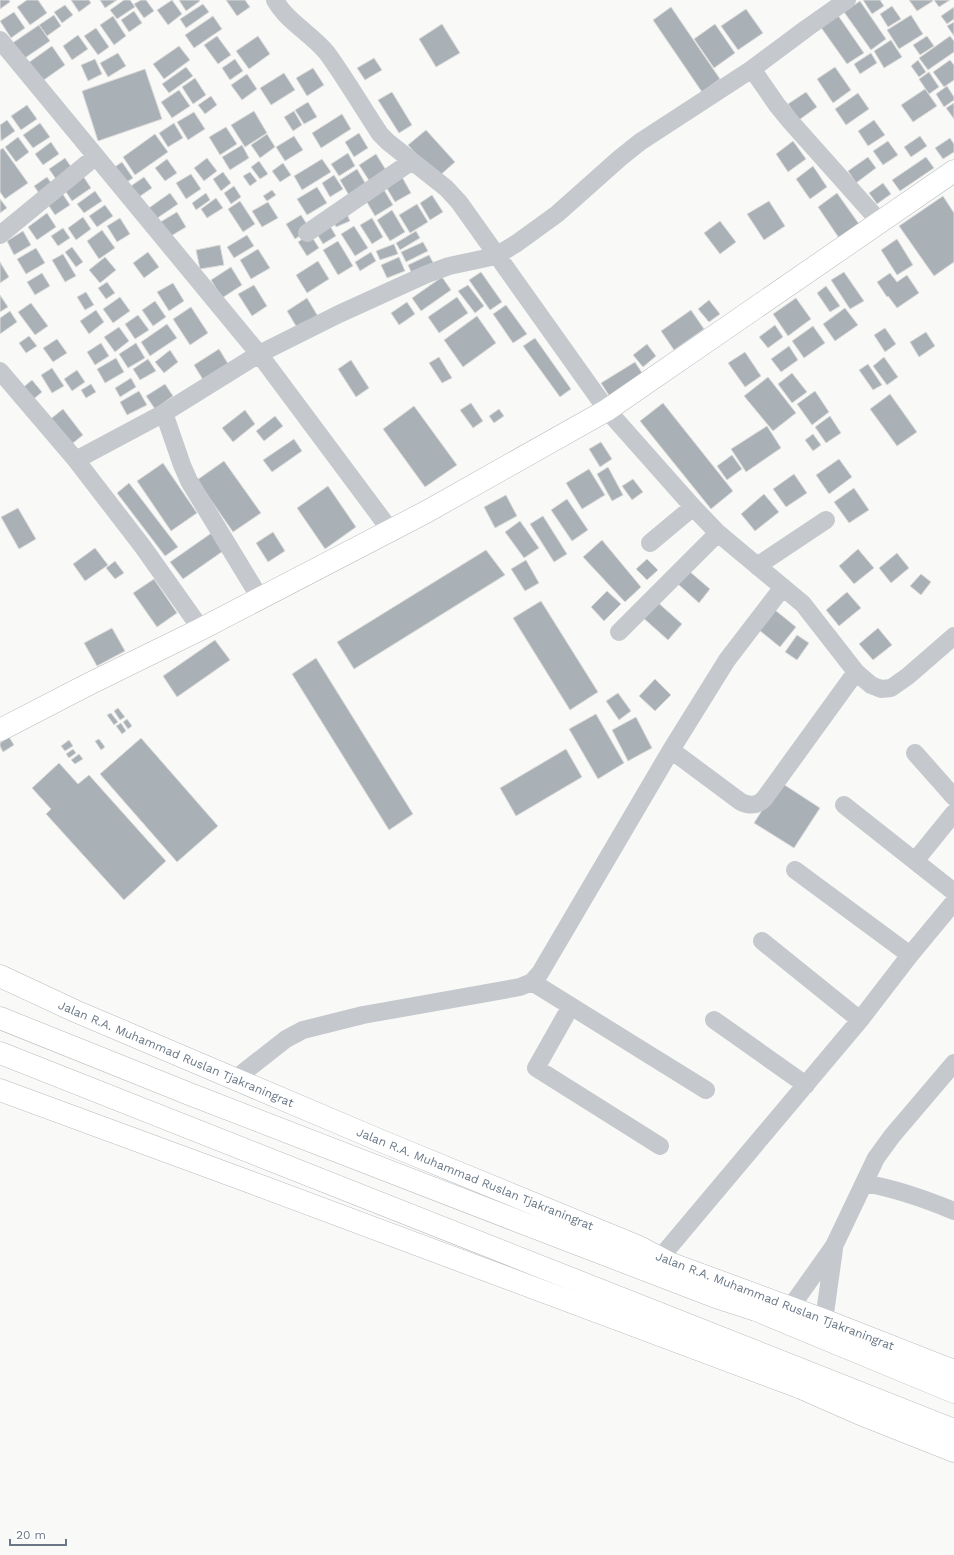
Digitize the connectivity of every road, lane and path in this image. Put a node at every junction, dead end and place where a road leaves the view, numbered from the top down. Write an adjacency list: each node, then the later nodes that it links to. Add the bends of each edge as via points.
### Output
1 (276, 0): 6 (street, via 284,13 315,39 327,53 380,134)
2 (847, 0): 4 (street)
3 (0, 40): 5 (street)
4 (752, 70): 8 (street, via 777,105); 11 (street, via 640,142 557,214)
5 (95, 157): 10 (street); 12 (street)
6 (412, 161): 9 (street); 11 (street, via 452,193)
7 (954, 171): 8 (main road)
8 (880, 222): 14 (main road)
9 (307, 233)
10 (0, 235)
11 (496, 256): 12 (street, via 449,266 427,274); 14 (street)
12 (259, 354): 15 (street); 19 (street)
13 (0, 371): 16 (street)
14 (607, 410): 17 (street); 19 (main road)
15 (164, 413): 16 (street); 24 (street, via 189,481)
16 (76, 460): 25 (street, via 143,547)
17 (693, 507): 20 (street); 21 (street)
18 (826, 520): 22 (street)
19 (391, 531): 24 (main road)
20 (718, 533): 22 (street); 26 (street)
21 (650, 543)
22 (757, 566): 23 (street)
23 (783, 587): 28 (street, via 810,612); 30 (street, via 727,660)
24 (260, 598): 25 (main road)
25 (200, 629): 29 (main road)
26 (619, 632)
27 (954, 636): 28 (street, via 891,688 876,688)
28 (856, 672): 30 (street, via 764,799 757,804 741,802)
29 (0, 730)
30 (671, 750): 42 (street, via 540,973)
31 (915, 753): 32 (street)
32 (954, 797)
33 (844, 805): 35 (street)
34 (954, 813): 35 (street)
35 (915, 861): 37 (street)
36 (795, 870): 40 (street)
37 (954, 892)
38 (954, 902): 40 (street)
39 (762, 941): 46 (street)
40 (910, 955): 46 (street)
41 (0, 976): 49 (main road, Jalan R.A. Muhammad Ruslan Tjakraningrat, via 75,1012)
42 (532, 982): 43 (street); 49 (street, via 520,987 363,1015 303,1030 286,1039)
43 (571, 1006): 52 (street); 53 (street, via 536,1068)
44 (0, 1018): 58 (main road, Jalan R.A. Muhammad Ruslan Tjakraningrat, via 199,1098)
45 (714, 1020): 50 (street)
46 (860, 1020): 50 (street)
47 (0, 1053): 63 (main road)
48 (954, 1063): 54 (street, via 888,1141)
49 (235, 1079): 57 (main road, Jalan R.A. Muhammad Ruslan Tjakraningrat)
50 (806, 1085): 57 (street)
51 (0, 1090): 62 (main road)
52 (706, 1090)
53 (660, 1146)
54 (864, 1183): 55 (street, via 899,1190); 56 (street)
55 (954, 1211)
56 (834, 1246): 59 (street); 61 (street)
57 (665, 1260): 58 (main road, via 695,1279); 59 (main road, Jalan R.A. Muhammad Ruslan Tjakraningrat)
58 (716, 1297): 60 (main road, Jalan R.A. Muhammad Ruslan Tjakraningrat)
59 (790, 1308): 60 (main road); 61 (main road, Jalan R.A. Muhammad Ruslan Tjakraningrat)
60 (756, 1310): 67 (main road, Jalan R.A. Muhammad Ruslan Tjakraningrat)
61 (824, 1320): 65 (main road, Jalan R.A. Muhammad Ruslan Tjakraningrat)
62 (637, 1326): 63 (main road); 66 (main road)
63 (708, 1333): 64 (main road)
64 (762, 1353): 66 (main road, via 781,1374); 68 (main road)
65 (954, 1371)
66 (800, 1387): 69 (main road)
67 (954, 1392)
68 (954, 1430)
69 (954, 1451)

